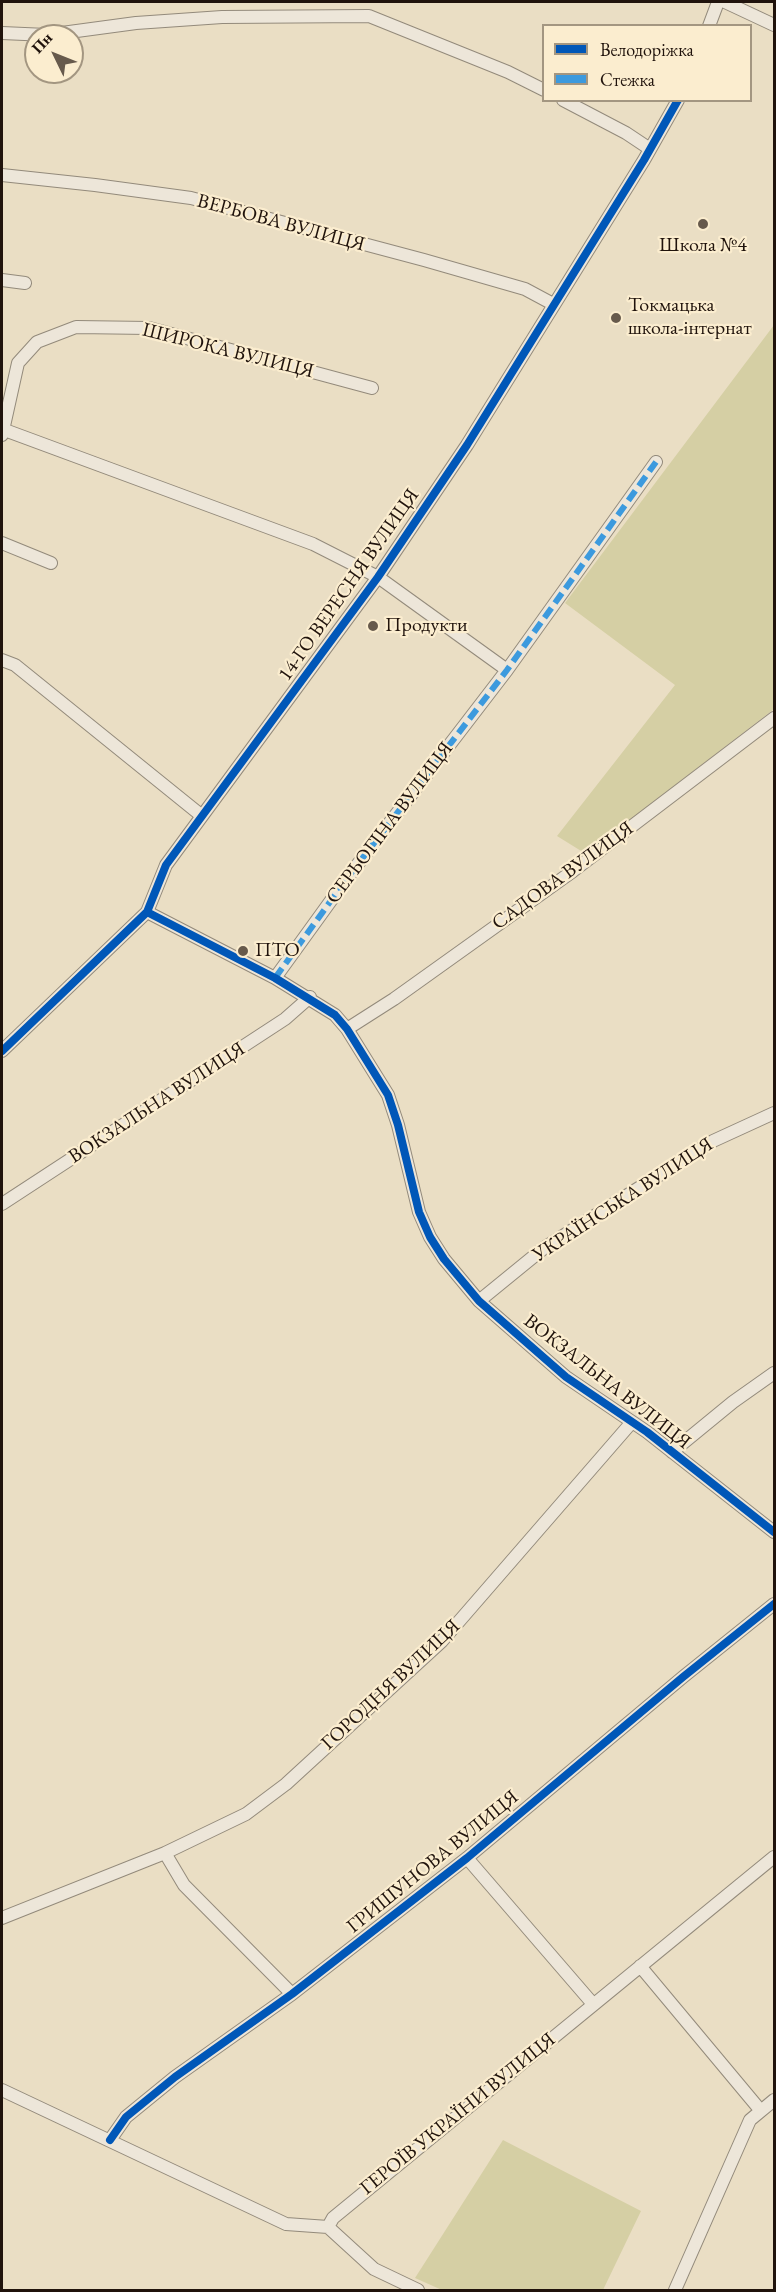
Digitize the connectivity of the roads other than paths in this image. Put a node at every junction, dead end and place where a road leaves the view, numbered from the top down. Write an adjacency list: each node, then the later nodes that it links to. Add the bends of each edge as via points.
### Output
1 (718, 2): 4 (street)
2 (725, 2): 3 (street)
3 (748, 6): 5 (street)
4 (710, 24)
5 (774, 25)
6 (2, 33): 7 (street, via 47,35 222,17 369,16)
7 (542, 89)
8 (567, 102): 10 (street)
9 (677, 102): 10 (street, 14-ГО ВЕРЕСНЯ ВУЛИЦЯ)
10 (650, 149): 14 (street, 14-ГО ВЕРЕСНЯ ВУЛИЦЯ)
11 (2, 175): 14 (street, ВЕРБОВА ВУЛИЦЯ, via 190,198 525,289)
12 (2, 280): 13 (street)
13 (25, 284)
14 (553, 304): 20 (street, 14-ГО ВЕРЕСНЯ ВУЛИЦЯ, via 467,445)
15 (372, 388): 16 (street, ШИРОКА ВУЛИЦЯ, via 149,328 76,327 37,342 18,363)
16 (2, 431): 20 (street, ШИРОКА ВУЛИЦЯ, via 313,544)
17 (656, 462): 22 (street, СЕРЬОГІНА ВУЛИЦЯ)
18 (2, 544): 19 (street)
19 (51, 563)
20 (378, 578): 22 (street); 24 (street, 14-ГО ВЕРЕСНЯ ВУЛИЦЯ)
21 (2, 660): 24 (street, via 15,664)
22 (507, 670): 26 (street, СЕРЬОГІНА ВУЛИЦЯ)
23 (774, 718): 28 (street, САДОВА ВУЛИЦЯ, via 573,871)
24 (202, 816): 25 (street, 14-ГО ВЕРЕСНЯ ВУЛИЦЯ, via 166,865)
25 (147, 912): 26 (street, ВОКЗАЛЬНА ВУЛИЦЯ); 29 (street, 14-ГО ВЕРЕСНЯ ВУЛИЦЯ)
26 (275, 978): 27 (street, ВОКЗАЛЬНА ВУЛИЦЯ)
27 (310, 997): 28 (street, ВОКЗАЛЬНА ВУЛИЦЯ); 31 (street, ВОКЗАЛЬНА ВУЛИЦЯ, via 285,1019)
28 (347, 1029): 32 (street, ВОКЗАЛЬНА ВУЛИЦЯ, via 388,1095 419,1212 430,1237)
29 (2, 1051)
30 (774, 1113): 32 (street, УКРАЇНСЬКА ВУЛИЦЯ, via 714,1141 544,1248)
31 (2, 1204)
32 (479, 1300): 34 (street, ВОКЗАЛЬНА ВУЛИЦЯ, via 566,1377)
33 (774, 1372): 35 (street)
34 (632, 1422): 35 (street, ВОКЗАЛЬНА ВУЛИЦЯ); 38 (street, ГОРОДНЯ ВУЛИЦЯ, via 442,1641 286,1784 246,1814)
35 (672, 1452): 36 (street, ВОКЗАЛЬНА ВУЛИЦЯ)
36 (774, 1532)
37 (774, 1604): 40 (street, ГРИШУНОВА ВУЛИЦЯ)
38 (165, 1853): 41 (street, ГОРОДНЯ ВУЛИЦЯ); 43 (street, via 184,1885)
39 (774, 1857): 42 (street, ГЕРОЇВ УКРАЇНИ ВУЛИЦЯ)
40 (467, 1858): 43 (street, ГРИШУНОВА ВУЛИЦЯ); 44 (street)
41 (2, 1918)
42 (640, 1966): 44 (street, ГЕРОЇВ УКРАЇНИ ВУЛИЦЯ); 47 (street)
43 (292, 1994): 48 (street, ГРИШУНОВА ВУЛИЦЯ, via 175,2077 126,2117)
44 (593, 2004): 49 (street, ГЕРОЇВ УКРАЇНИ ВУЛИЦЯ, via 333,2218)
45 (2, 2090): 48 (street)
46 (774, 2100): 47 (street)
47 (761, 2111): 51 (street, via 750,2120)
48 (110, 2140): 49 (street, via 286,2224)
49 (328, 2228): 50 (street, via 374,2269)
50 (418, 2290)
51 (675, 2290)

